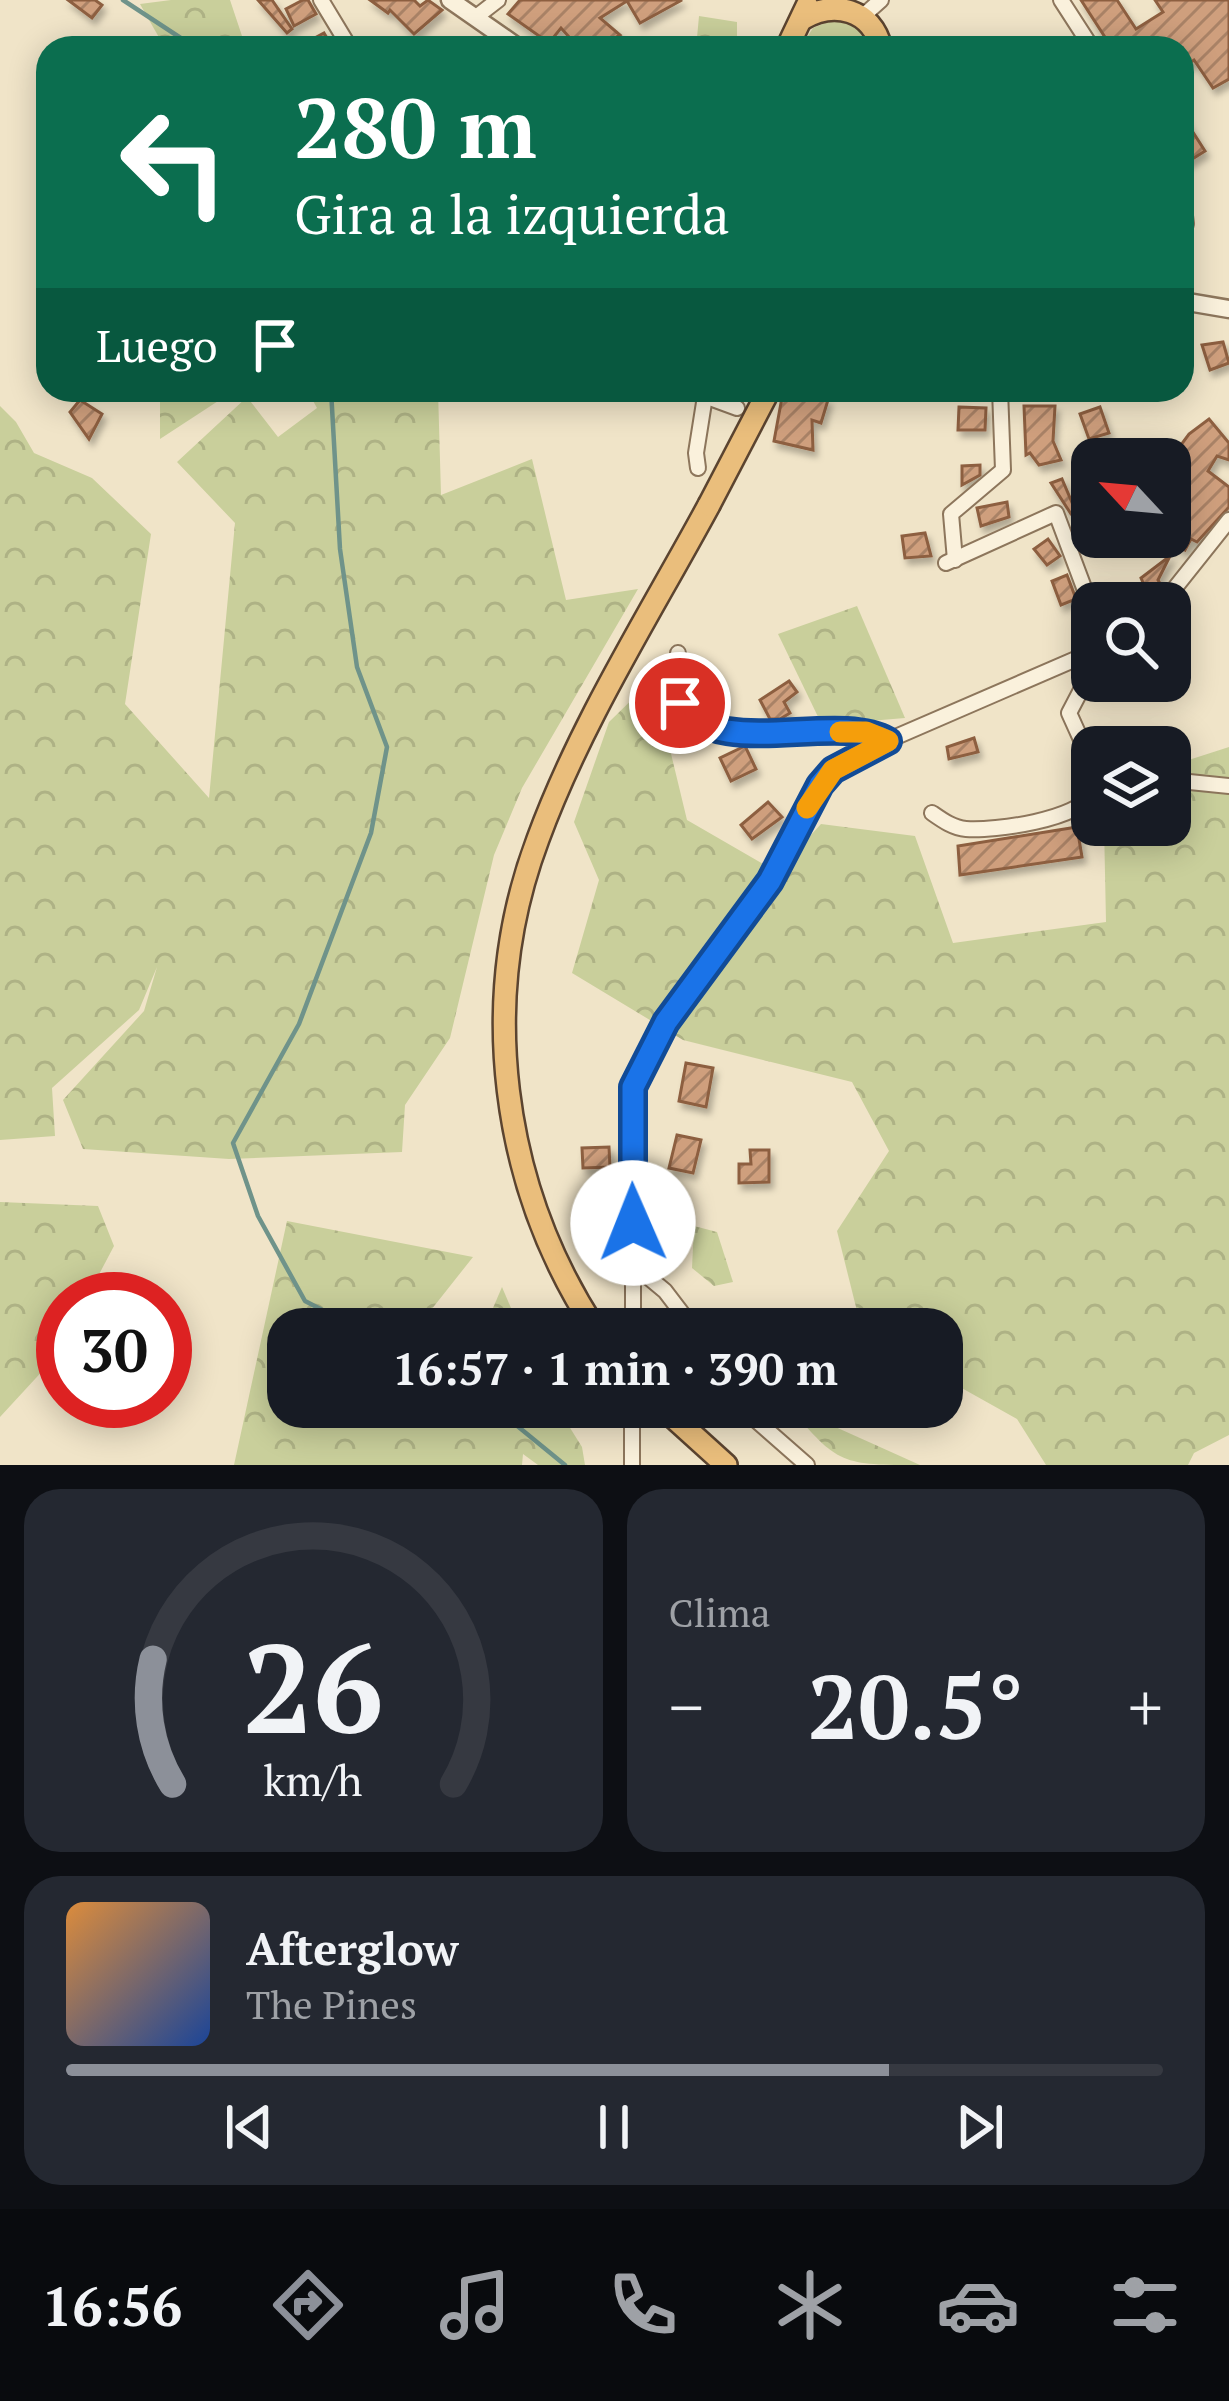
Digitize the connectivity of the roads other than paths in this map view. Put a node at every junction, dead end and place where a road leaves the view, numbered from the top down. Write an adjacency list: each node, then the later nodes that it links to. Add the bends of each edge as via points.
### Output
1 (320, 0): 9 (street)
2 (450, 0): 8 (street)
3 (498, 0): 8 (street)
4 (880, 0): 7 (street)
5 (1060, 0): 13 (street)
6 (806, 9): 7 (highway); 11 (highway)
7 (855, 9): 12 (highway)
8 (476, 17): 10 (street)
9 (342, 36)
10 (502, 36)
11 (791, 36)
12 (876, 36)
13 (1084, 36)
14 (1194, 304): 15 (street)
15 (1229, 309)
16 (704, 402): 21 (street)
17 (723, 402): 20 (street)
18 (763, 402): 33 (highway, bridge, via 553,799 511,938 503,1022 509,1112 556,1265)
19 (1000, 402): 23 (street, via 1003,470 951,514 950,562 1056,513)
20 (737, 408)
21 (698, 468)
22 (1229, 520): 24 (street)
23 (1082, 582)
24 (1180, 582)
25 (678, 653): 27 (street, via 680,703 698,724 866,732)
26 (1071, 660): 27 (street)
27 (888, 741): 32 (street, via 820,785 770,881 666,1022 633,1087)
28 (1191, 782): 29 (street)
29 (1229, 786)
30 (932, 813): 31 (street, via 962,829)
31 (1071, 813)
32 (634, 1266): 34 (street); 35 (street)
33 (582, 1308)
34 (633, 1308)
35 (678, 1308)
36 (632, 1428): 39 (street)
37 (685, 1428): 40 (highway)
38 (765, 1428): 41 (street)
39 (632, 1465)
40 (726, 1465)
41 (807, 1465)

